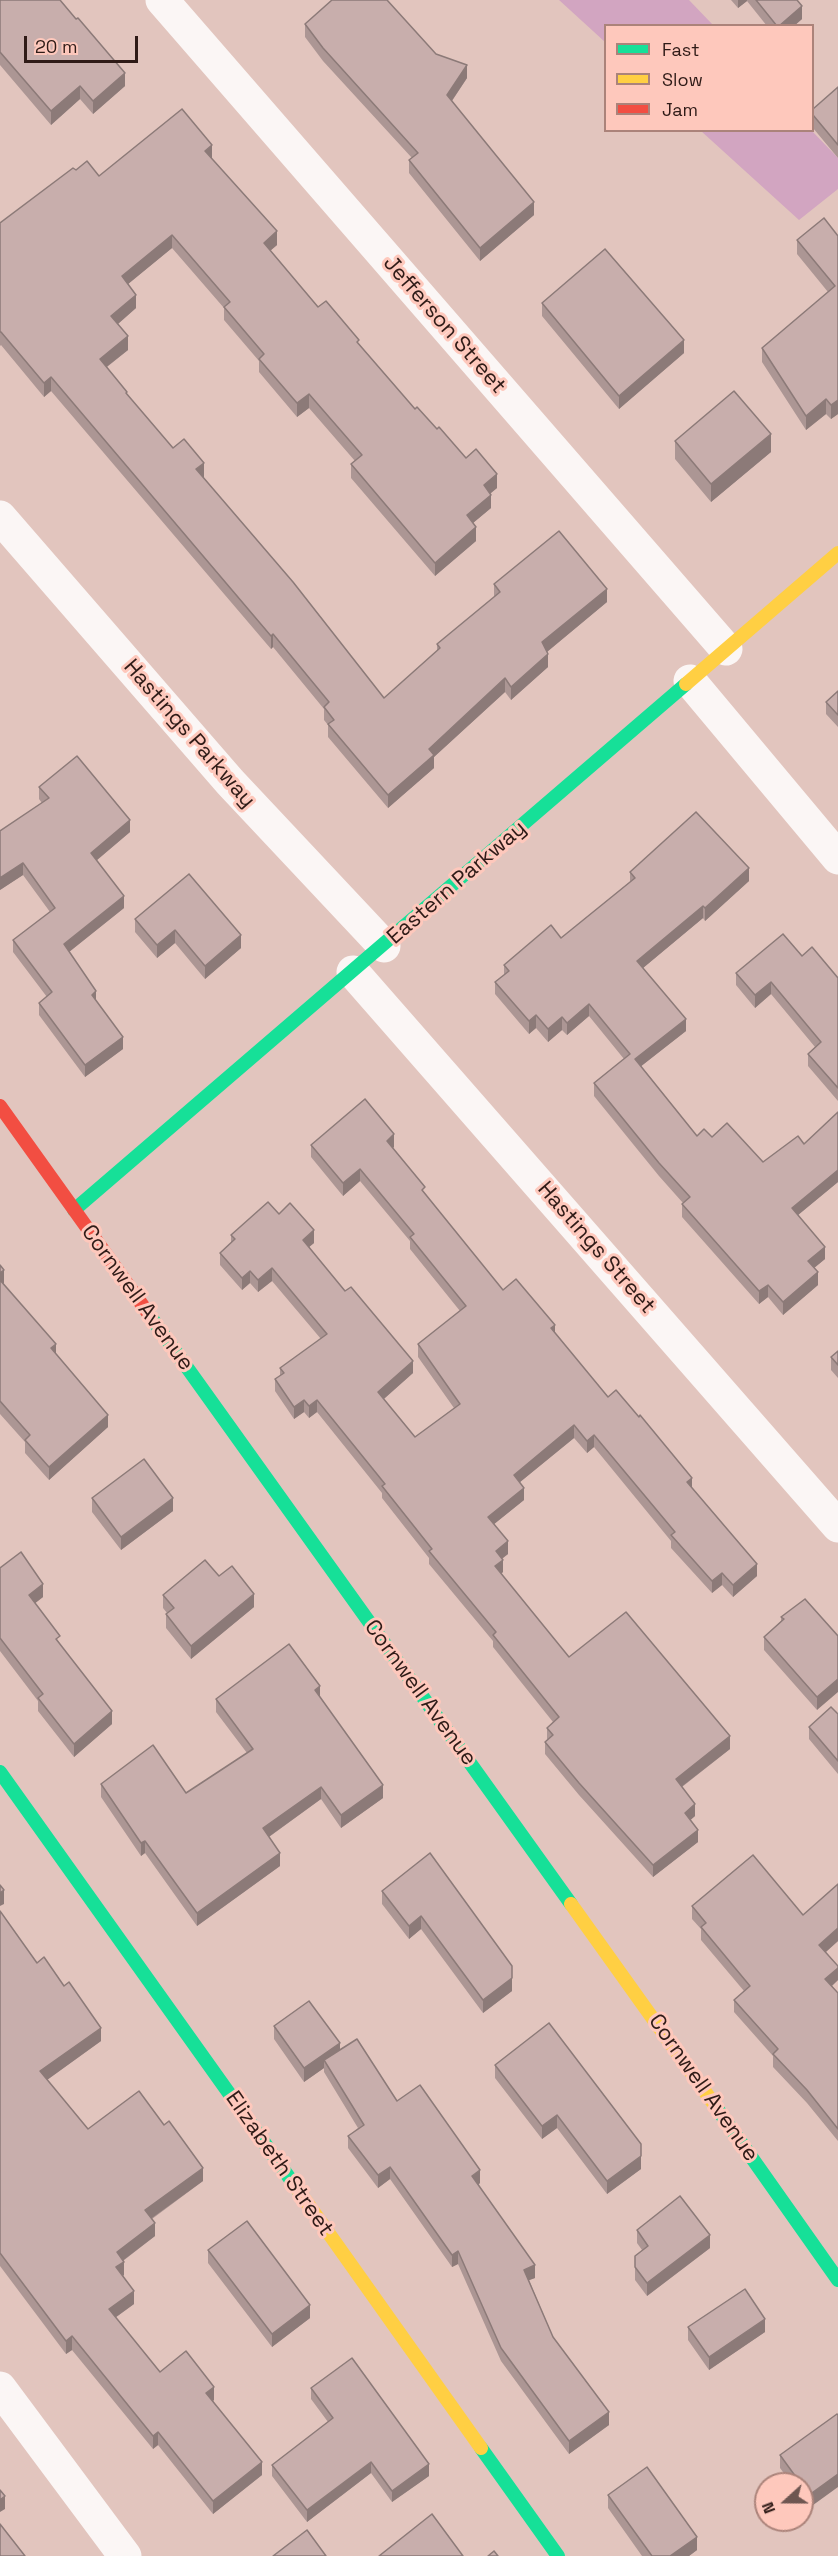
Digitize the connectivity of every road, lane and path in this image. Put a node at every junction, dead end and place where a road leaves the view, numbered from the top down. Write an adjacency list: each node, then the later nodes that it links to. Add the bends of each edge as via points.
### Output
1 (162, 0): 4 (street, Jefferson Street)
2 (0, 517): 7 (street, Hastings Parkway, via 230,782)
3 (838, 553): 4 (street, Eastern Parkway)
4 (726, 650): 5 (street, Eastern Parkway)
5 (690, 681): 6 (street); 7 (street, Eastern Parkway)
6 (838, 858)
7 (384, 946): 8 (street, Eastern Parkway)
8 (353, 972): 10 (street, Eastern Parkway); 11 (street, Hastings Street)
9 (0, 1106): 10 (street, Cornwell Avenue)
10 (74, 1210): 13 (street, Cornwell Avenue)
11 (838, 1526)
12 (0, 1772): 16 (street, Elizabeth Street)
13 (838, 2280)
14 (0, 2388): 15 (street)
15 (125, 2556)
16 (558, 2556)

